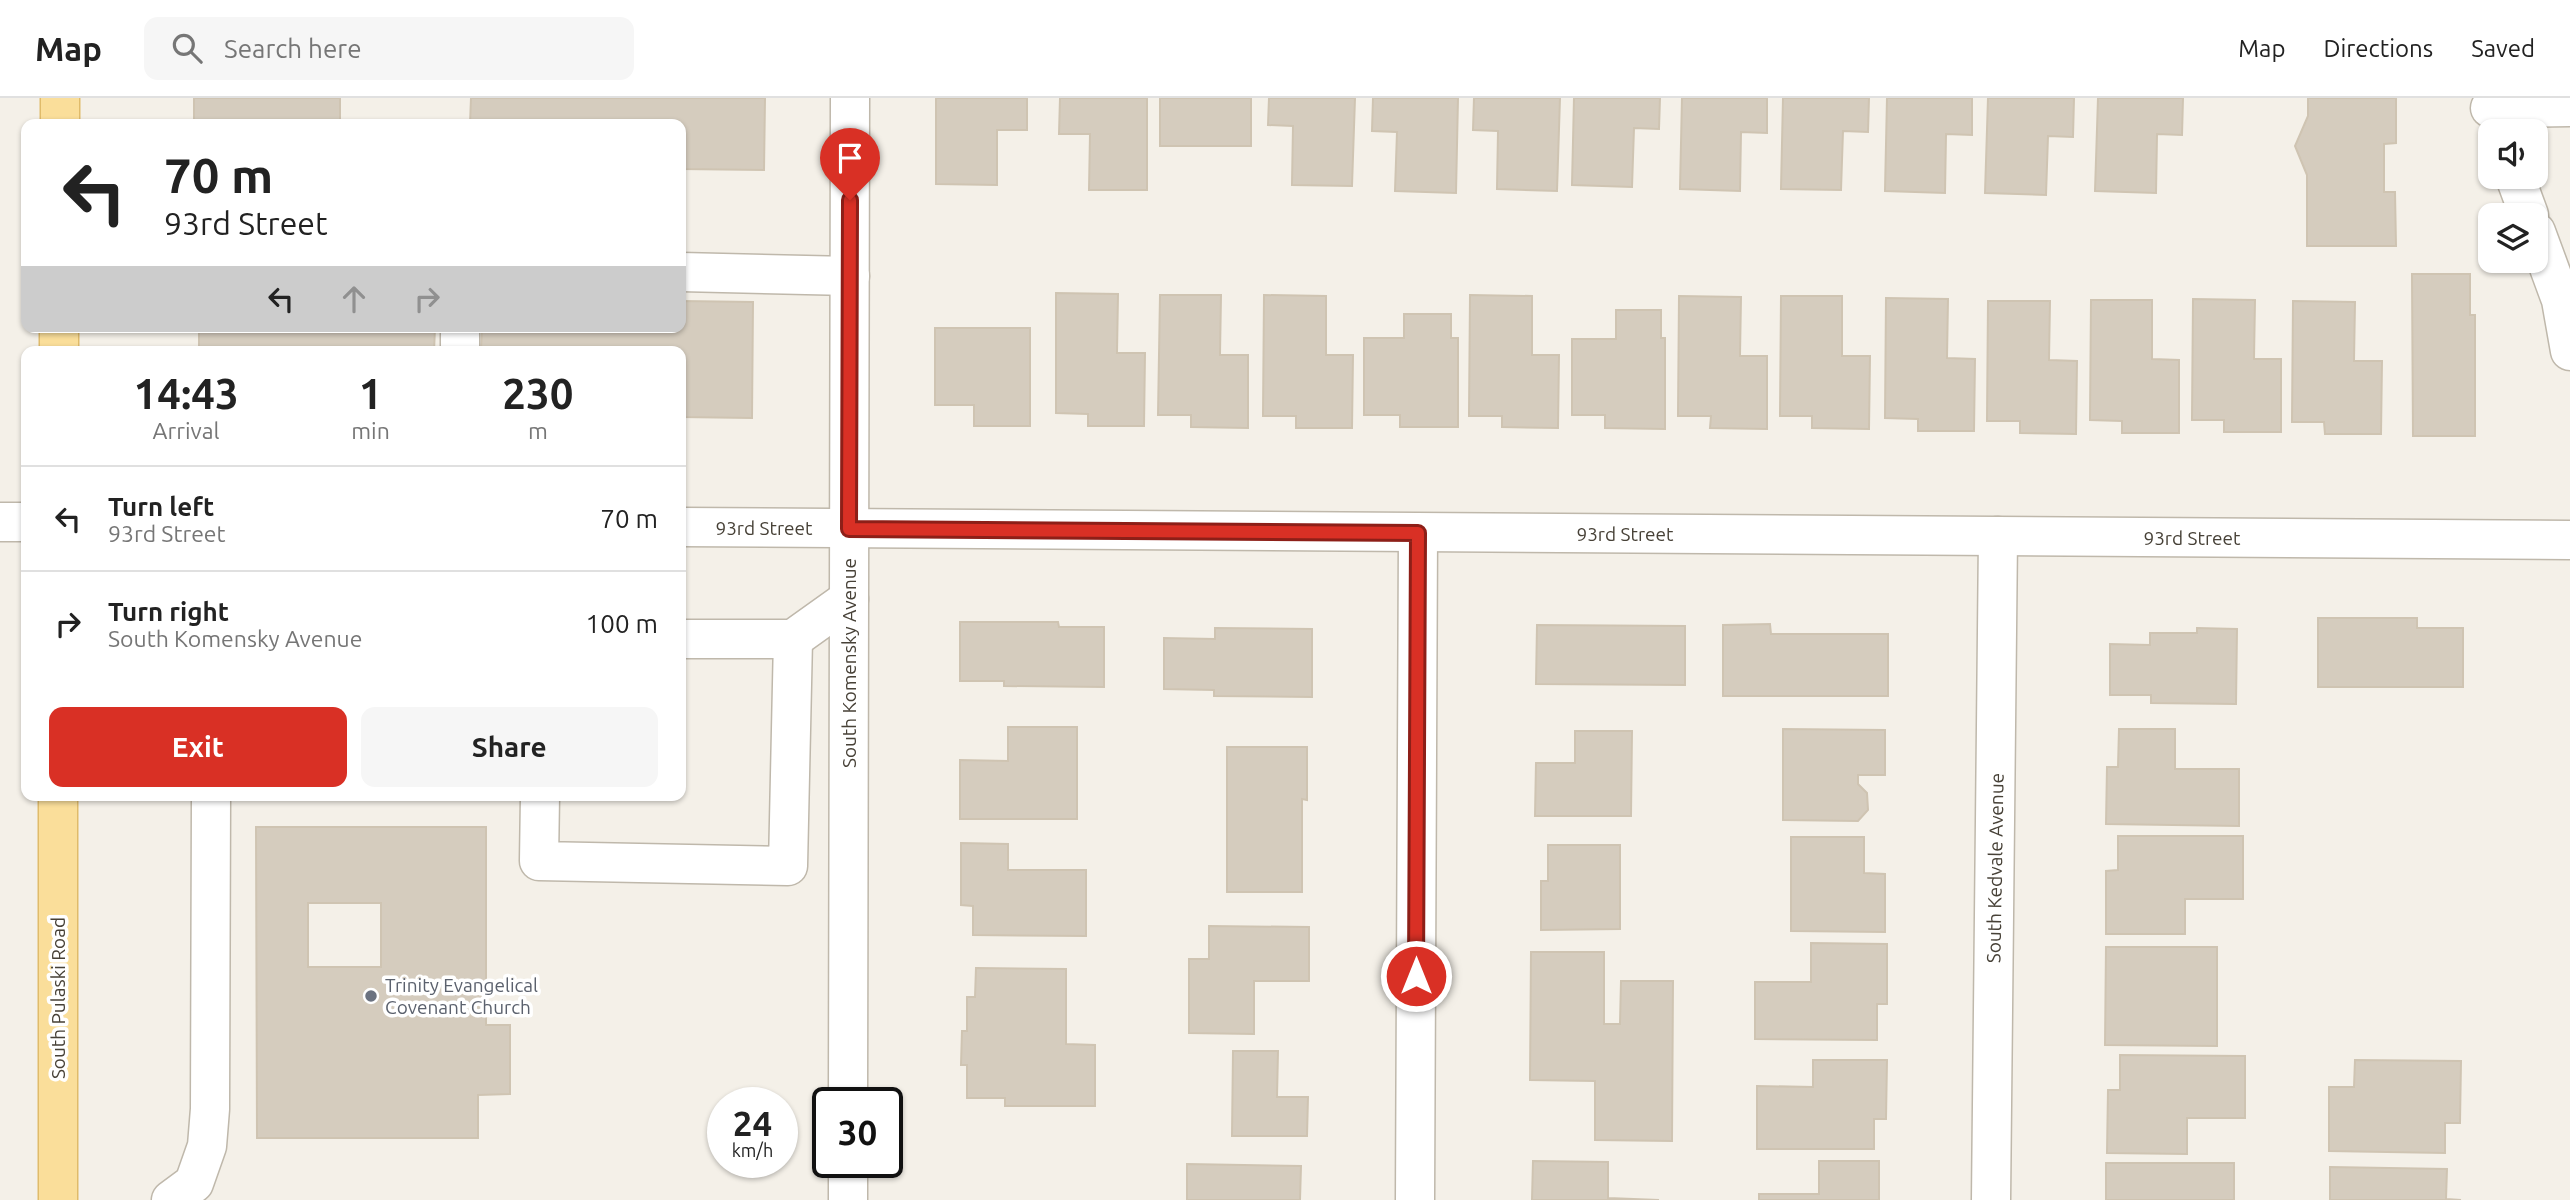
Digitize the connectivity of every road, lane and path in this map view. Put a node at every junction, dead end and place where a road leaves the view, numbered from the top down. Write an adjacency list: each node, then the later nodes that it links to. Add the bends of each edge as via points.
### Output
1 (60, 98): 5 (main road)
2 (850, 98): 8 (street, South Komensky Avenue)
3 (2570, 107): 4 (street)
4 (2491, 112)
5 (60, 119)
6 (2548, 265): 9 (street, via 2561,300)
7 (686, 272): 8 (street)
8 (850, 276): 13 (street, South Komensky Avenue)
9 (2570, 351)
10 (0, 522): 11 (street)
11 (21, 522)
12 (686, 527): 13 (street, 93rd Street)
13 (849, 529): 14 (street, 93rd Street); 17 (street, South Komensky Avenue)
14 (1418, 533): 15 (street, 93rd Street); 28 (street)
15 (1998, 536): 16 (street, 93rd Street); 29 (street, South Kedvale Avenue)
16 (2570, 540)
17 (849, 600): 19 (street); 23 (street, South Komensky Avenue)
18 (686, 639): 19 (street)
19 (793, 639): 22 (street, via 788,866 539,861)
20 (58, 801): 25 (main road, South Pulaski Road)
21 (211, 801): 26 (street, via 207,1146 194,1183)
22 (540, 801)
23 (848, 1087)
24 (848, 1178): 27 (street)
25 (58, 1200)
26 (171, 1200)
27 (848, 1200)
28 (1415, 1200)
29 (1991, 1200)

